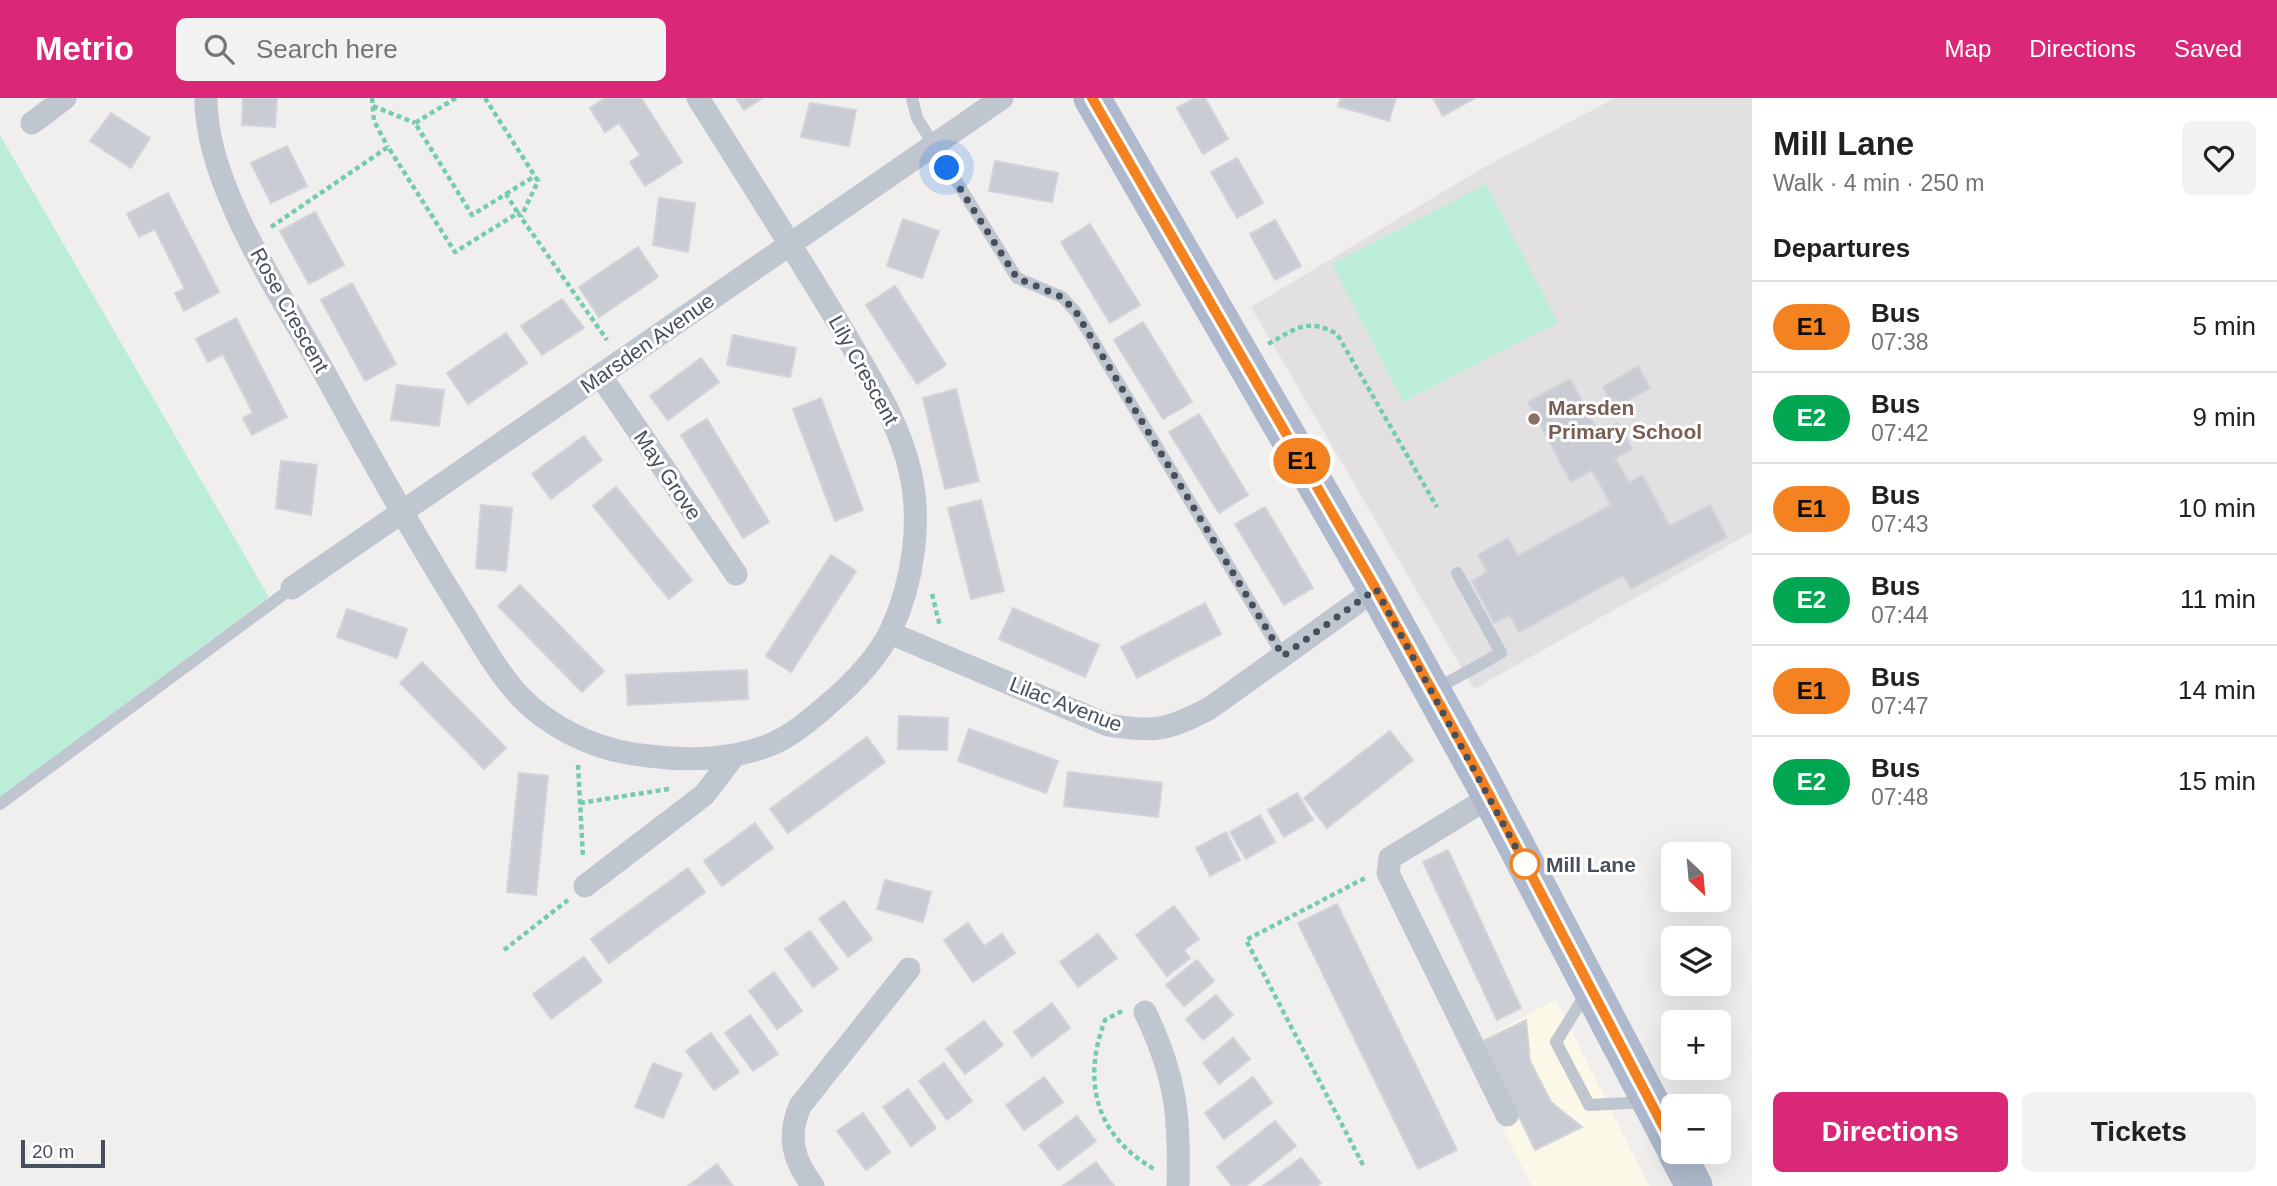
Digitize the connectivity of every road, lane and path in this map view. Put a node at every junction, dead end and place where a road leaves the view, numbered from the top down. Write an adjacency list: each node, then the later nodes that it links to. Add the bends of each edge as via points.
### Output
1 (65, 98): 12 (street)
2 (206, 98): 18 (street, Rose Crescent, via 209,138 218,167)
3 (372, 98): 10 (path)
4 (456, 98): 11 (path)
5 (485, 98): 15 (path)
6 (698, 98): 19 (street)
7 (912, 98): 13 (lane)
8 (1002, 98): 13 (street, Marsden Avenue)
9 (1092, 98): 20 (main road)
10 (373, 106): 11 (path); 14 (path, via 374,121)
11 (415, 122): 16 (path, via 472,215)
12 (32, 123)
13 (933, 146): 19 (street, Marsden Avenue); 30 (lane, via 1017,278 1062,297 1076,312)
14 (388, 147): 17 (path, via 454,252 518,213); 18 (path)
15 (535, 176): 16 (path); 17 (path, via 538,181)
16 (506, 194): 17 (path)
17 (521, 217): 21 (path)
18 (252, 241): 24 (street, Rose Crescent)
19 (790, 245): 21 (street, Marsden Avenue); 29 (street, Lily Crescent, via 895,422 911,473 915,525 910,578)
20 (1244, 359): 23 (path, via 1297,328 1312,324 1337,334); 28 (main road)
21 (622, 361): 22 (street, Marsden Avenue)
22 (600, 375): 24 (street, Marsden Avenue); 26 (street, May Grove)
23 (1437, 507)
24 (400, 513): 27 (street, Marsden Avenue); 32 (street, Lily Crescent, via 495,664 530,706)
25 (1457, 573): 31 (lane, via 1500,653)
26 (736, 574)
27 (292, 587): 37 (lane)
28 (1376, 589): 30 (street, Lilac Avenue); 31 (main road)
29 (890, 633): 30 (street, Lilac Avenue, via 1108,725 1146,732 1181,724 1210,708); 33 (street, Lily Crescent, via 851,685 814,717 773,745)
30 (1283, 656)
31 (1432, 691): 35 (main road)
32 (576, 739): 33 (street, Lily Crescent, via 631,754); 36 (path)
33 (734, 756): 34 (street)
34 (704, 795): 36 (path, via 665,788); 39 (street)
35 (1490, 797): 38 (street, via 1390,858); 42 (main road)
36 (580, 803): 39 (path)
37 (0, 804)
38 (1388, 866): 45 (street); 48 (path, via 1246,940)
39 (585, 886): 40 (path)
40 (504, 950)
41 (909, 970): 50 (street, via 800,1107 791,1141 795,1158)
42 (1589, 987): 44 (main road); 44 (lane, via 1556,1042 1588,1105)
43 (1145, 1012): 49 (street, via 1173,1081 1180,1132); 49 (path, via 1130,1006 1105,1020 1095,1048 1092,1077 1103,1118 1133,1157)
44 (1650, 1102): 46 (main road)
45 (1507, 1115)
46 (1661, 1123)
47 (1682, 1164): 51 (main road)
48 (1363, 1165)
49 (1178, 1184)
50 (813, 1186)
51 (1694, 1186)

